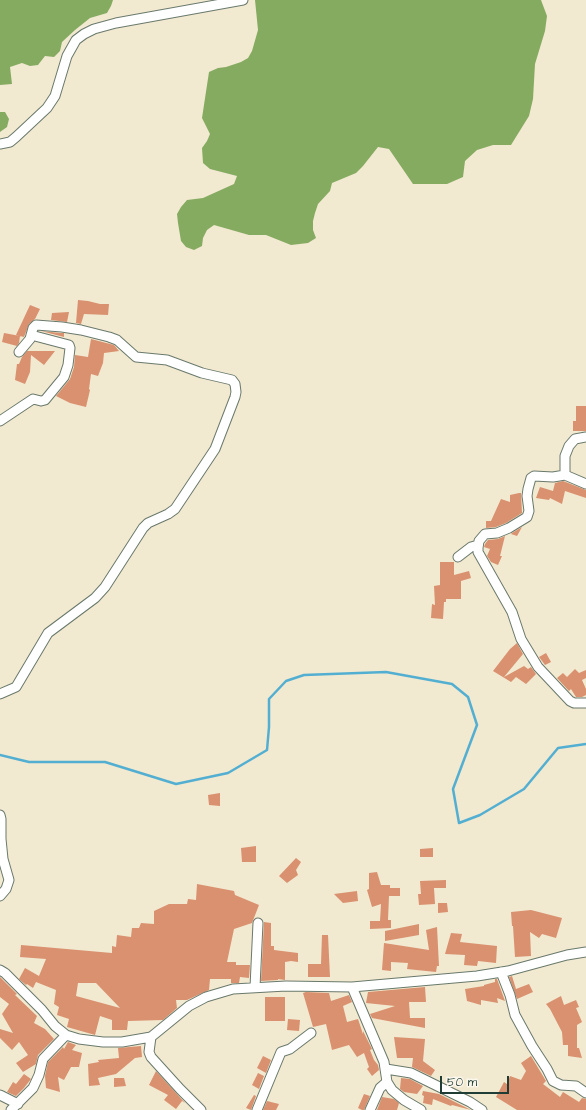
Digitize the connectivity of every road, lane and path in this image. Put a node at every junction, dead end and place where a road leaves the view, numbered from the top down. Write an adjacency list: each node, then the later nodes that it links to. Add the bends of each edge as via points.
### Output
1 (243, 0): 2 (street, via 116,23 84,34 76,40 67,56 55,96 47,108 10,142)
2 (0, 144)
3 (31, 335): 4 (street); 5 (street, via 68,345 68,365 64,376 44,400 32,399); 11 (street, via 34,326 37,325 81,330 109,337 117,340 134,356 167,360 202,373 232,380 235,384 235,397 215,449 175,508 143,528 105,587 95,598 48,633 16,686)
4 (19, 352)
5 (0, 420)
6 (586, 437): 7 (street, via 575,439 569,446 565,456)
7 (566, 475): 8 (street); 9 (street, via 533,476 528,489 527,517 510,528 485,534)
8 (586, 484)
9 (478, 545): 10 (street); 12 (street, via 478,552 512,612 522,638 538,667 570,701)
10 (458, 557)
11 (0, 694)
12 (586, 703)
13 (0, 815): 14 (street, via 0,839 9,883)
14 (0, 896)
15 (258, 923): 19 (street)
16 (586, 952): 18 (street)
17 (0, 970): 22 (street)
18 (501, 972): 20 (street); 26 (street, via 515,1015 553,1081 561,1085 576,1086)
19 (255, 987): 20 (street); 23 (street, via 233,989 206,997 189,1006)
20 (352, 987): 24 (street)
21 (311, 1033): 30 (street, via 290,1049 281,1052)
22 (66, 1035): 23 (street, via 103,1042); 28 (street, via 44,1059 33,1088)
23 (151, 1037): 29 (street, via 151,1057)
24 (386, 1070): 25 (street); 33 (street, via 411,1073)
25 (388, 1082): 31 (street, via 380,1088); 32 (street, via 394,1093)
26 (586, 1093)
27 (0, 1095): 28 (street)
28 (14, 1107)
29 (201, 1110)
30 (257, 1110)
31 (370, 1110)
32 (421, 1110)
33 (482, 1110)

